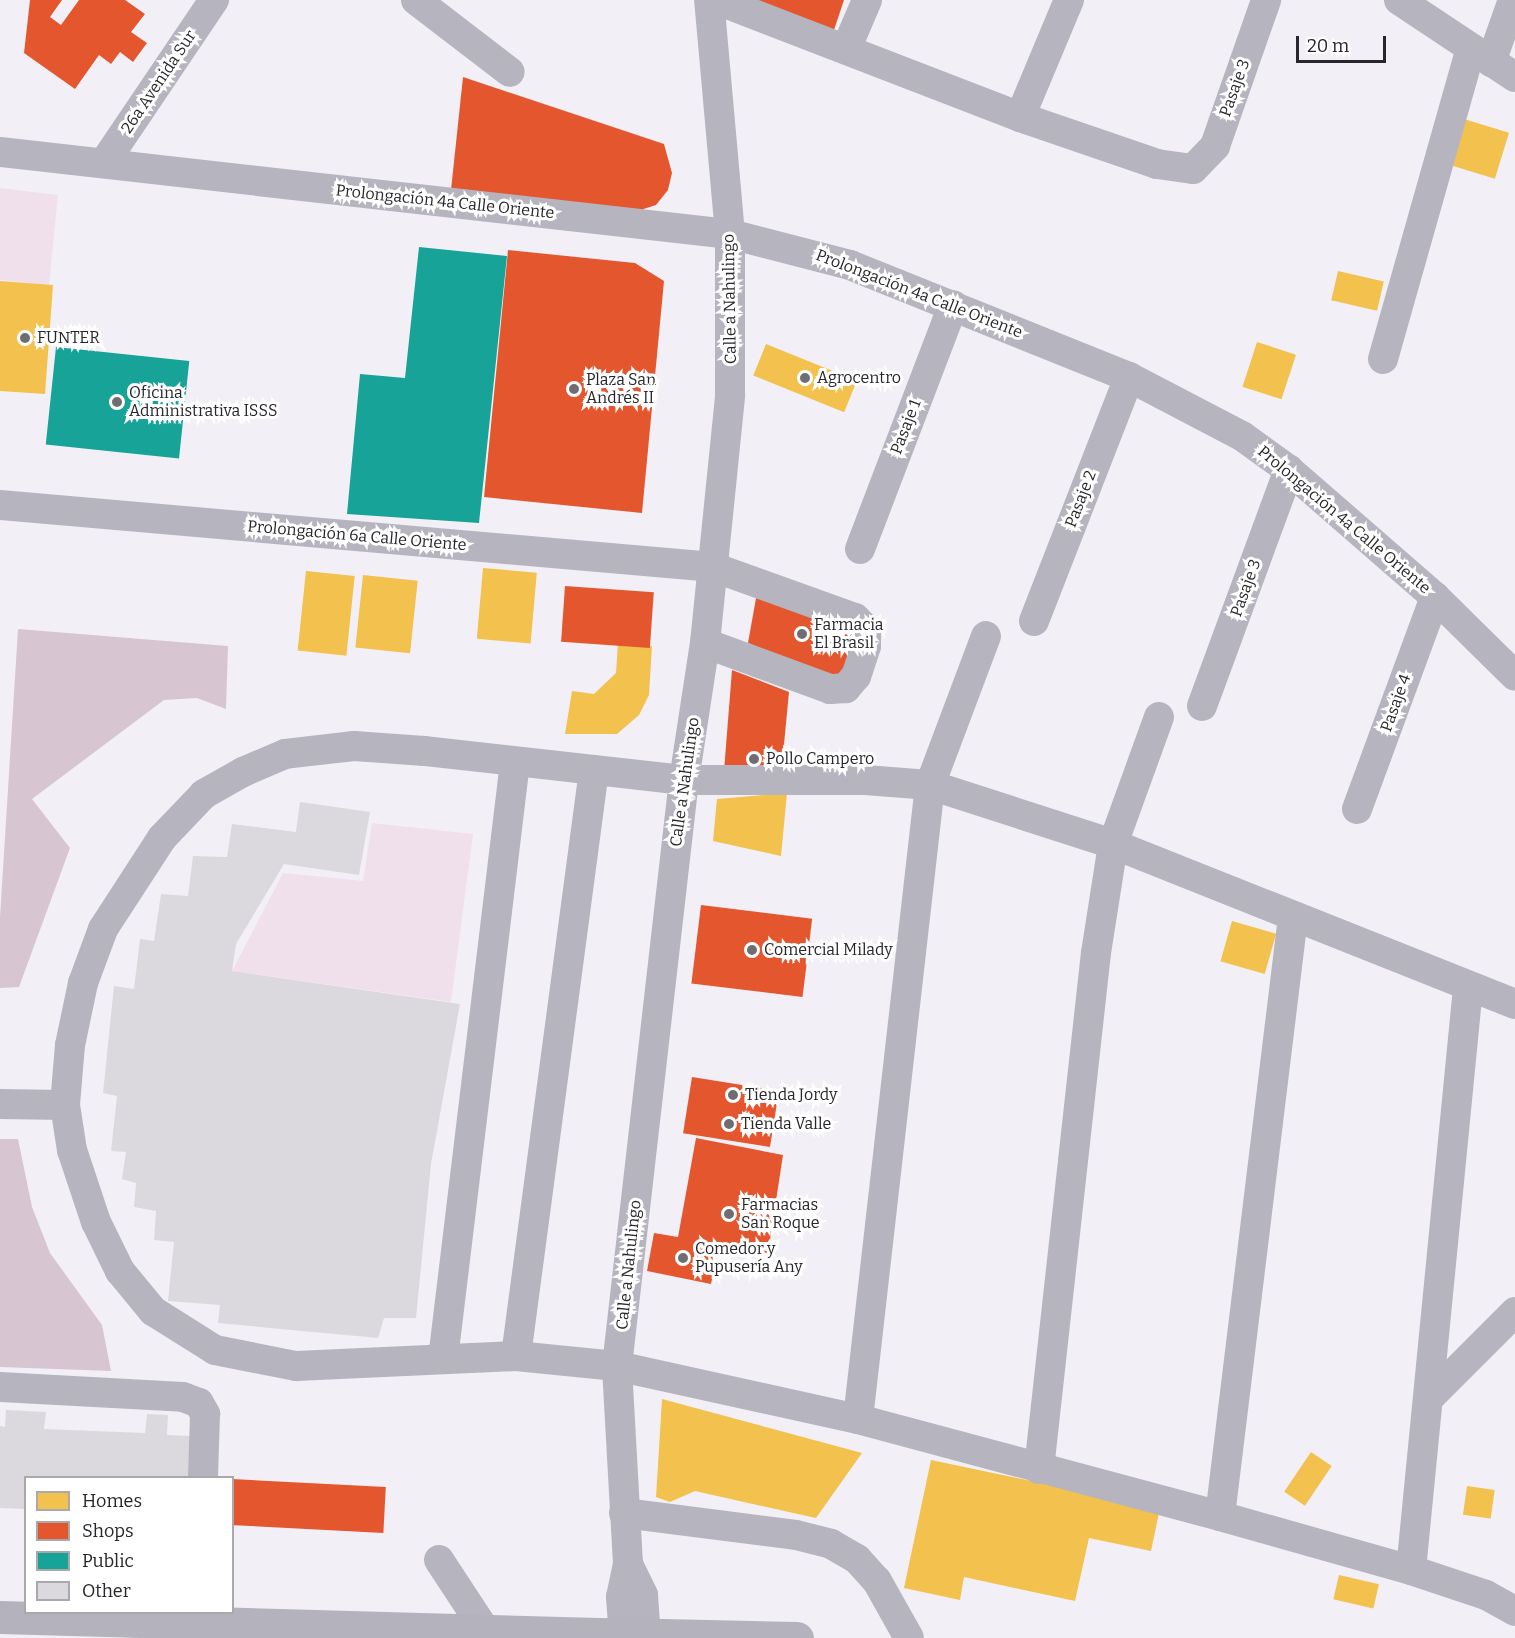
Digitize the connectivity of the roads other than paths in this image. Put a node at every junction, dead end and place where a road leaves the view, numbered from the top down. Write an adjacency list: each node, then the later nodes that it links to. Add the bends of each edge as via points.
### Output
1 (214, 0): 15 (street, 26a Avenida Sur)
2 (416, 0): 12 (street)
3 (709, 0): 16 (street, Calle a Nahulingo)
4 (717, 0): 10 (street)
5 (867, 0): 10 (street)
6 (1069, 0): 13 (street)
7 (1266, 0): 13 (street, Pasaje 3, via 1215,146 1193,169 1157,164)
8 (1399, 0): 11 (street)
9 (1514, 0): 11 (street)
10 (848, 47): 13 (street)
11 (1492, 62): 18 (street)
12 (510, 72)
13 (1020, 117)
14 (0, 152): 15 (street, Prolongación 4a Calle Oriente)
15 (104, 163): 16 (street, Prolongación 4a Calle Oriente)
16 (730, 234): 17 (street, Prolongación 4a Calle Oriente, via 850,265); 23 (street, Calle a Nahulingo, via 730,395)
17 (953, 305): 19 (street, Prolongación 4a Calle Oriente); 22 (street, Pasaje 1)
18 (1383, 359)
19 (1129, 377): 20 (street, Prolongación 4a Calle Oriente, via 1196,409); 25 (street, Pasaje 2)
20 (1289, 470): 24 (street, Prolongación 4a Calle Oriente); 29 (street, Pasaje 3)
21 (0, 505): 23 (street, Prolongación 6a Calle Oriente)
22 (860, 549)
23 (713, 567): 27 (street, Calle a Nahulingo); 27 (street, Prolongación 6a Calle Oriente, via 855,618 866,629 866,646 856,676 846,688 830,689)
24 (1435, 597): 28 (street, Prolongación 4a Calle Oriente); 35 (street, Pasaje 4)
25 (1034, 621)
26 (986, 636): 34 (street)
27 (705, 643): 33 (street, Calle a Nahulingo)
28 (1515, 676)
29 (1202, 706)
30 (1159, 717): 36 (street)
31 (515, 762): 32 (street); 41 (street, via 354,746 285,754 204,794 162,838 102,929 83,983 70,1044); 44 (street)
32 (594, 770): 33 (street); 43 (street)
33 (684, 780): 34 (street, via 864,780); 45 (street, Calle a Nahulingo)
34 (930, 785): 36 (street); 48 (street)
35 (1357, 809)
36 (1113, 844): 37 (street); 49 (street, via 1096,953)
37 (1293, 917): 38 (street); 52 (street)
38 (1468, 988): 39 (street); 47 (street)
39 (1515, 1004)
40 (0, 1104): 41 (street)
41 (65, 1105): 44 (street, via 72,1150 96,1222 120,1271 153,1311 215,1350 296,1366)
42 (1515, 1312): 47 (street)
43 (516, 1356): 44 (street); 45 (street)
44 (443, 1359)
45 (617, 1366): 48 (street); 51 (street, Calle a Nahulingo)
46 (0, 1387): 50 (street, via 183,1397 199,1403 205,1414)
47 (1428, 1399): 55 (street)
48 (858, 1419): 49 (street)
49 (1039, 1469): 52 (street)
50 (203, 1476)
51 (624, 1514): 54 (street, Calle a Nahulingo); 63 (street, via 796,1534 831,1544 857,1560 878,1581)
52 (1220, 1516): 55 (street)
53 (439, 1560): 59 (street)
54 (628, 1564): 60 (street, Calle a Nahulingo); 61 (street, Calle a Nahulingo, via 643,1595)
55 (1411, 1570): 56 (street, via 1486,1595)
56 (1515, 1611)
57 (0, 1617): 58 (highway)
58 (200, 1617): 59 (highway)
59 (485, 1630): 60 (highway)
60 (611, 1636): 61 (highway, bridge)
61 (654, 1637): 62 (highway)
62 (797, 1638)
63 (909, 1638)

